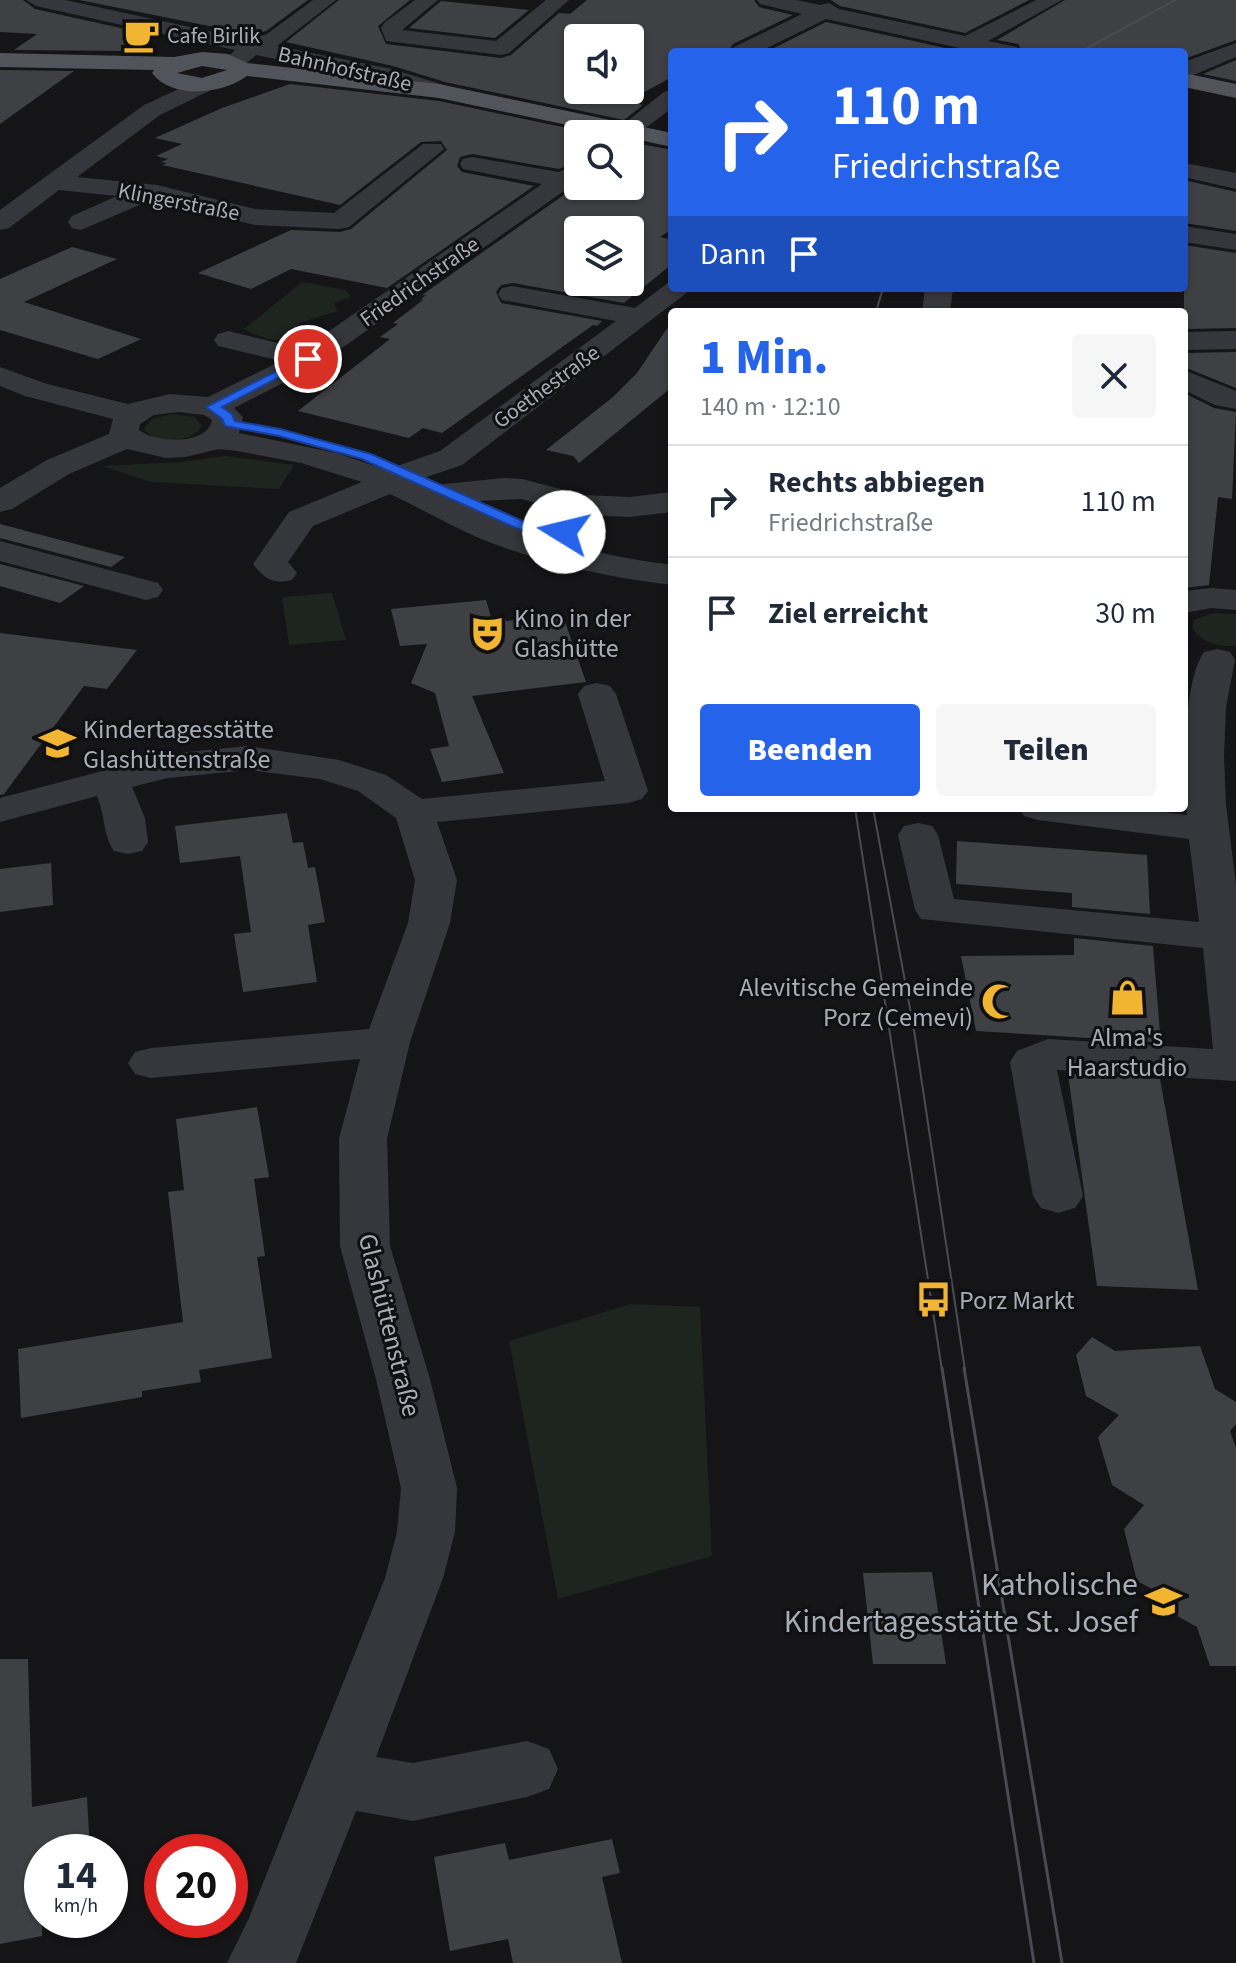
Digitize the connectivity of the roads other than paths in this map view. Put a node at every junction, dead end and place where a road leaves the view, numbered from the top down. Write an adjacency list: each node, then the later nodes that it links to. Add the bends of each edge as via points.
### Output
1 (326, 0): 10 (street, via 275,39)
2 (428, 0): 3 (street, via 393,32 501,48)
3 (559, 0)
4 (767, 0): 8 (street)
5 (843, 0): 8 (street)
6 (1052, 0): 9 (street)
7 (49, 1): 11 (street, Bahnhofstraße)
8 (823, 12): 9 (street); 12 (street)
9 (968, 43): 13 (street)
10 (251, 47): 11 (street, Bahnhofstraße); 17 (street, Bahnhofstraße); 21 (street, Bahnhofstraße)
11 (205, 48): 17 (main road); 18 (main road)
12 (750, 48)
13 (991, 48)
14 (1236, 50): 16 (street)
15 (0, 60): 18 (main road)
16 (1188, 69)
17 (235, 70): 20 (main road); 21 (main road, Bahnhofstraße)
18 (171, 73): 20 (main road); 24 (street, Klingerstraße)
19 (1188, 81): 22 (main road)
20 (207, 83): 24 (street, Klingerstraße)
21 (439, 91): 25 (main road, Bahnhofstraße)
22 (1236, 91)
23 (668, 100): 26 (street)
24 (152, 110): 39 (street, Klingerstraße)
25 (571, 120)
26 (642, 120)
27 (644, 135): 28 (main road, Bahnhofstraße)
28 (668, 139)
29 (432, 149): 43 (street)
30 (472, 164): 33 (street)
31 (1190, 171): 35 (street)
32 (168, 174): 40 (street)
33 (564, 174)
34 (564, 180): 55 (street, Friedrichstraße)
35 (1236, 181)
36 (355, 183): 43 (street)
37 (219, 184): 41 (street)
38 (0, 187): 39 (street)
39 (48, 187): 40 (street, Klingerstraße); 44 (street, Klingerstraße)
40 (141, 191): 41 (street, Klingerstraße); 45 (street)
41 (192, 202): 42 (street); 43 (street, Klingerstraße, via 255,217)
42 (163, 219)
43 (333, 220): 48 (street)
44 (0, 222)
45 (81, 222)
46 (1188, 235): 47 (street)
47 (1236, 242)
48 (309, 244)
49 (674, 292): 51 (street, Goethestraße)
50 (512, 294): 51 (street)
51 (640, 317): 63 (street, Goethestraße, via 451,458)
52 (228, 340): 55 (street)
53 (1236, 340): 54 (street)
54 (1188, 341)
55 (308, 359): 61 (street, Friedrichstraße)
56 (0, 376): 58 (street)
57 (1188, 381): 59 (street)
58 (36, 390): 60 (street); 62 (street)
59 (1236, 400)
60 (0, 405)
61 (219, 423): 62 (street, via 190,403 165,404); 62 (street, via 202,444 167,449 136,444); 63 (street, via 330,446)
62 (130, 426): 67 (street)
63 (406, 484): 66 (street); 74 (street, via 503,535); 75 (street, via 301,519 270,564)
64 (529, 486): 65 (street, via 609,500); 66 (street); 68 (street, via 596,506)
65 (668, 493)
66 (453, 494): 69 (street)
67 (0, 502)
68 (668, 502)
69 (537, 530): 70 (street); 72 (street)
70 (668, 546)
71 (0, 551): 77 (street)
72 (668, 560)
73 (668, 561): 74 (street)
74 (608, 564): 76 (street)
75 (280, 573)
76 (668, 574)
77 (146, 590)
78 (1236, 600): 79 (street)
79 (1188, 601)
80 (1212, 656): 82 (street)
81 (597, 694): 85 (street, via 628,791)
82 (1223, 700): 87 (street, via 1204,756)
83 (109, 781): 84 (street); 85 (street, via 167,766 248,758 284,761 372,783); 89 (street, via 121,804)
84 (0, 810)
85 (414, 812): 91 (street, Glashüttenstraße, via 436,880 429,923)
86 (1069, 812): 87 (street)
87 (1211, 830): 90 (street)
88 (918, 835): 90 (street, via 936,910)
89 (128, 842)
90 (1223, 937): 92 (street)
91 (387, 1042): 93 (street); 97 (street, Glashüttenstraße, via 363,1139 365,1246 429,1488 426,1532 414,1578)
92 (1236, 1052)
93 (151, 1063)
94 (1236, 1066): 95 (street, via 1048,1054 1033,1062)
95 (1058, 1196)
96 (527, 1769): 97 (street, via 413,1792)
97 (336, 1779): 98 (street, Glashüttenstraße)
98 (261, 1963)

